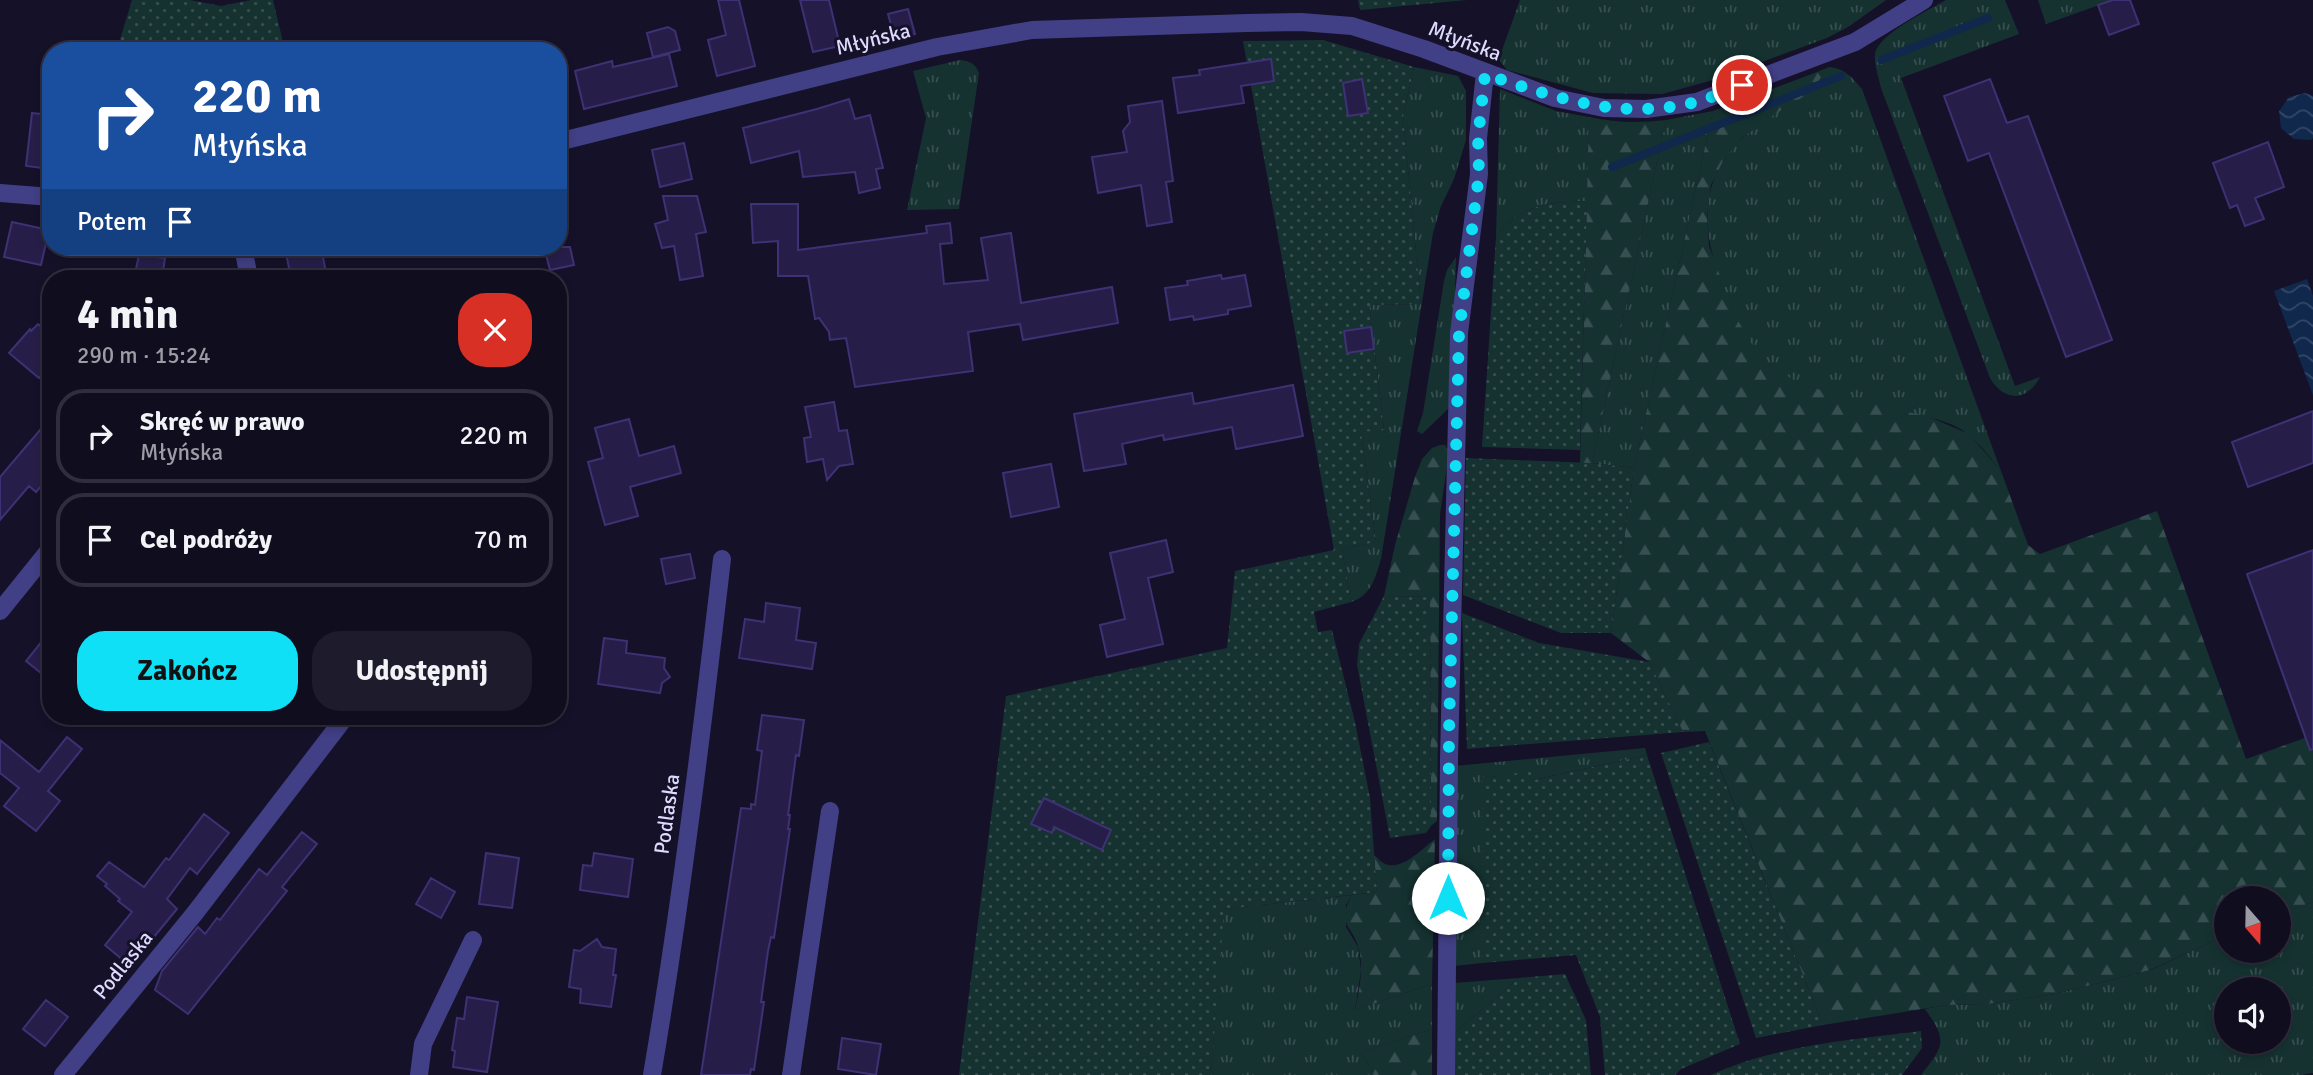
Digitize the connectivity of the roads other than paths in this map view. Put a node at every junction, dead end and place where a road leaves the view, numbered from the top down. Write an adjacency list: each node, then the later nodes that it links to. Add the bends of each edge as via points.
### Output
1 (1924, 0): 2 (street, Młyńska, via 1855,42 1697,102 1646,109 1604,108 1555,98)
2 (1485, 74): 3 (street, Młyńska, via 1352,26 1260,22 1032,30 937,47); 16 (street, via 1479,174 1459,333 1448,759)
3 (567, 140)
4 (0, 193): 5 (street)
5 (42, 196)
6 (42, 559): 8 (street)
7 (722, 559): 14 (street, Podlaska)
8 (0, 611)
9 (339, 725): 12 (street, Podlaska, via 195,913)
10 (830, 811): 15 (street)
11 (473, 940): 13 (street, via 423,1044)
12 (62, 1075)
13 (419, 1075)
14 (652, 1075)
15 (791, 1075)
16 (1446, 1075)

